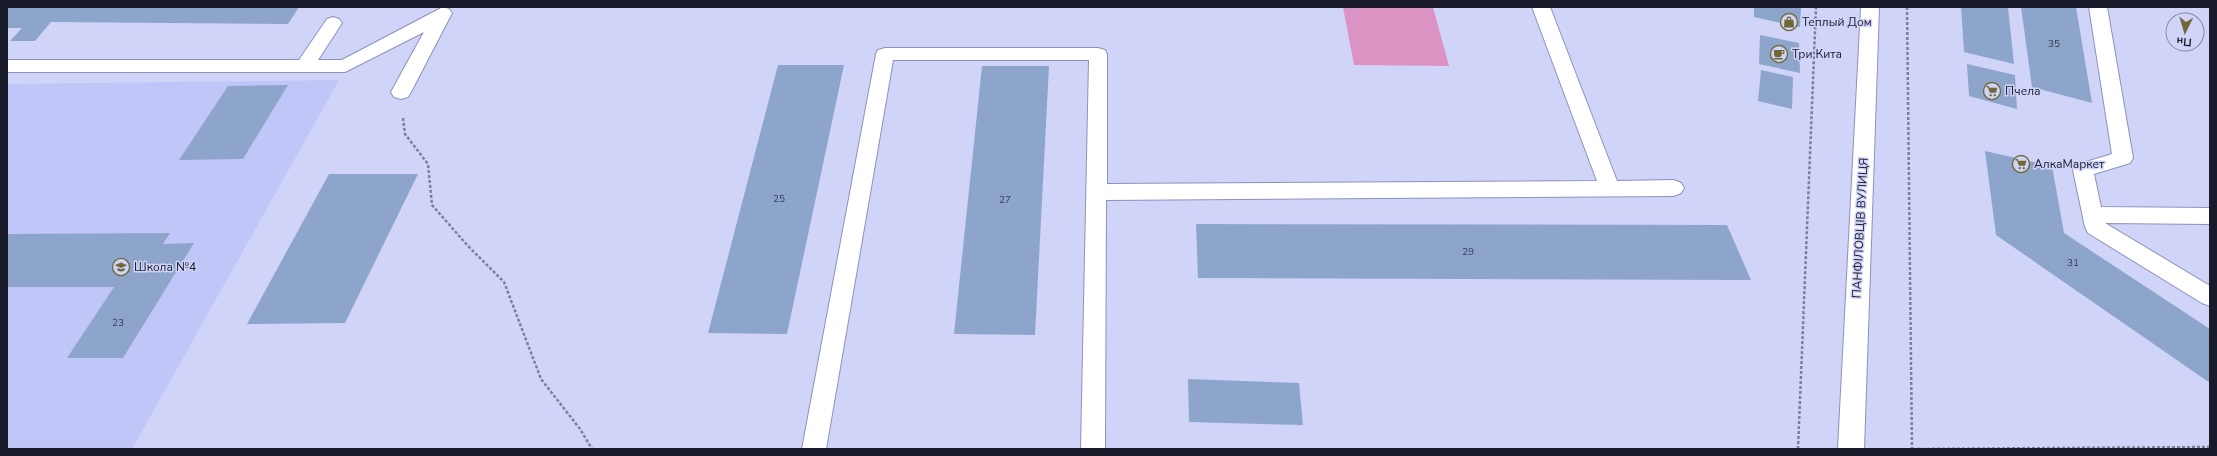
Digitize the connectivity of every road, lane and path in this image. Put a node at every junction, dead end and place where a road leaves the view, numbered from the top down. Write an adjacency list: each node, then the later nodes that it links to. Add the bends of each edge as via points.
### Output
1 (1541, 7): 11 (lane)
2 (1816, 7): 21 (path)
3 (1870, 7): 22 (street, ПАНФІЛОВЦІВ ВУЛИЦЯ)
4 (1907, 7): 23 (path)
5 (2098, 7): 14 (lane, via 2123,158 2083,170)
6 (444, 11): 9 (lane, via 345,66); 10 (lane)
7 (332, 23): 9 (lane)
8 (7, 66): 9 (lane)
9 (304, 66)
10 (401, 92): 18 (path, via 405,134 428,164 432,205 504,282 541,379 580,429)
11 (1610, 188): 12 (lane); 13 (lane)
12 (1674, 188)
13 (1097, 192): 19 (lane, via 1098,54 885,54); 20 (lane)
14 (2092, 216): 15 (lane); 16 (lane, via 2095,227)
15 (2210, 216)
16 (2210, 297)
17 (2210, 447): 23 (path)
18 (592, 449)
19 (814, 449)
20 (1093, 449)
21 (1798, 449)
22 (1851, 449)
23 (1912, 449)

